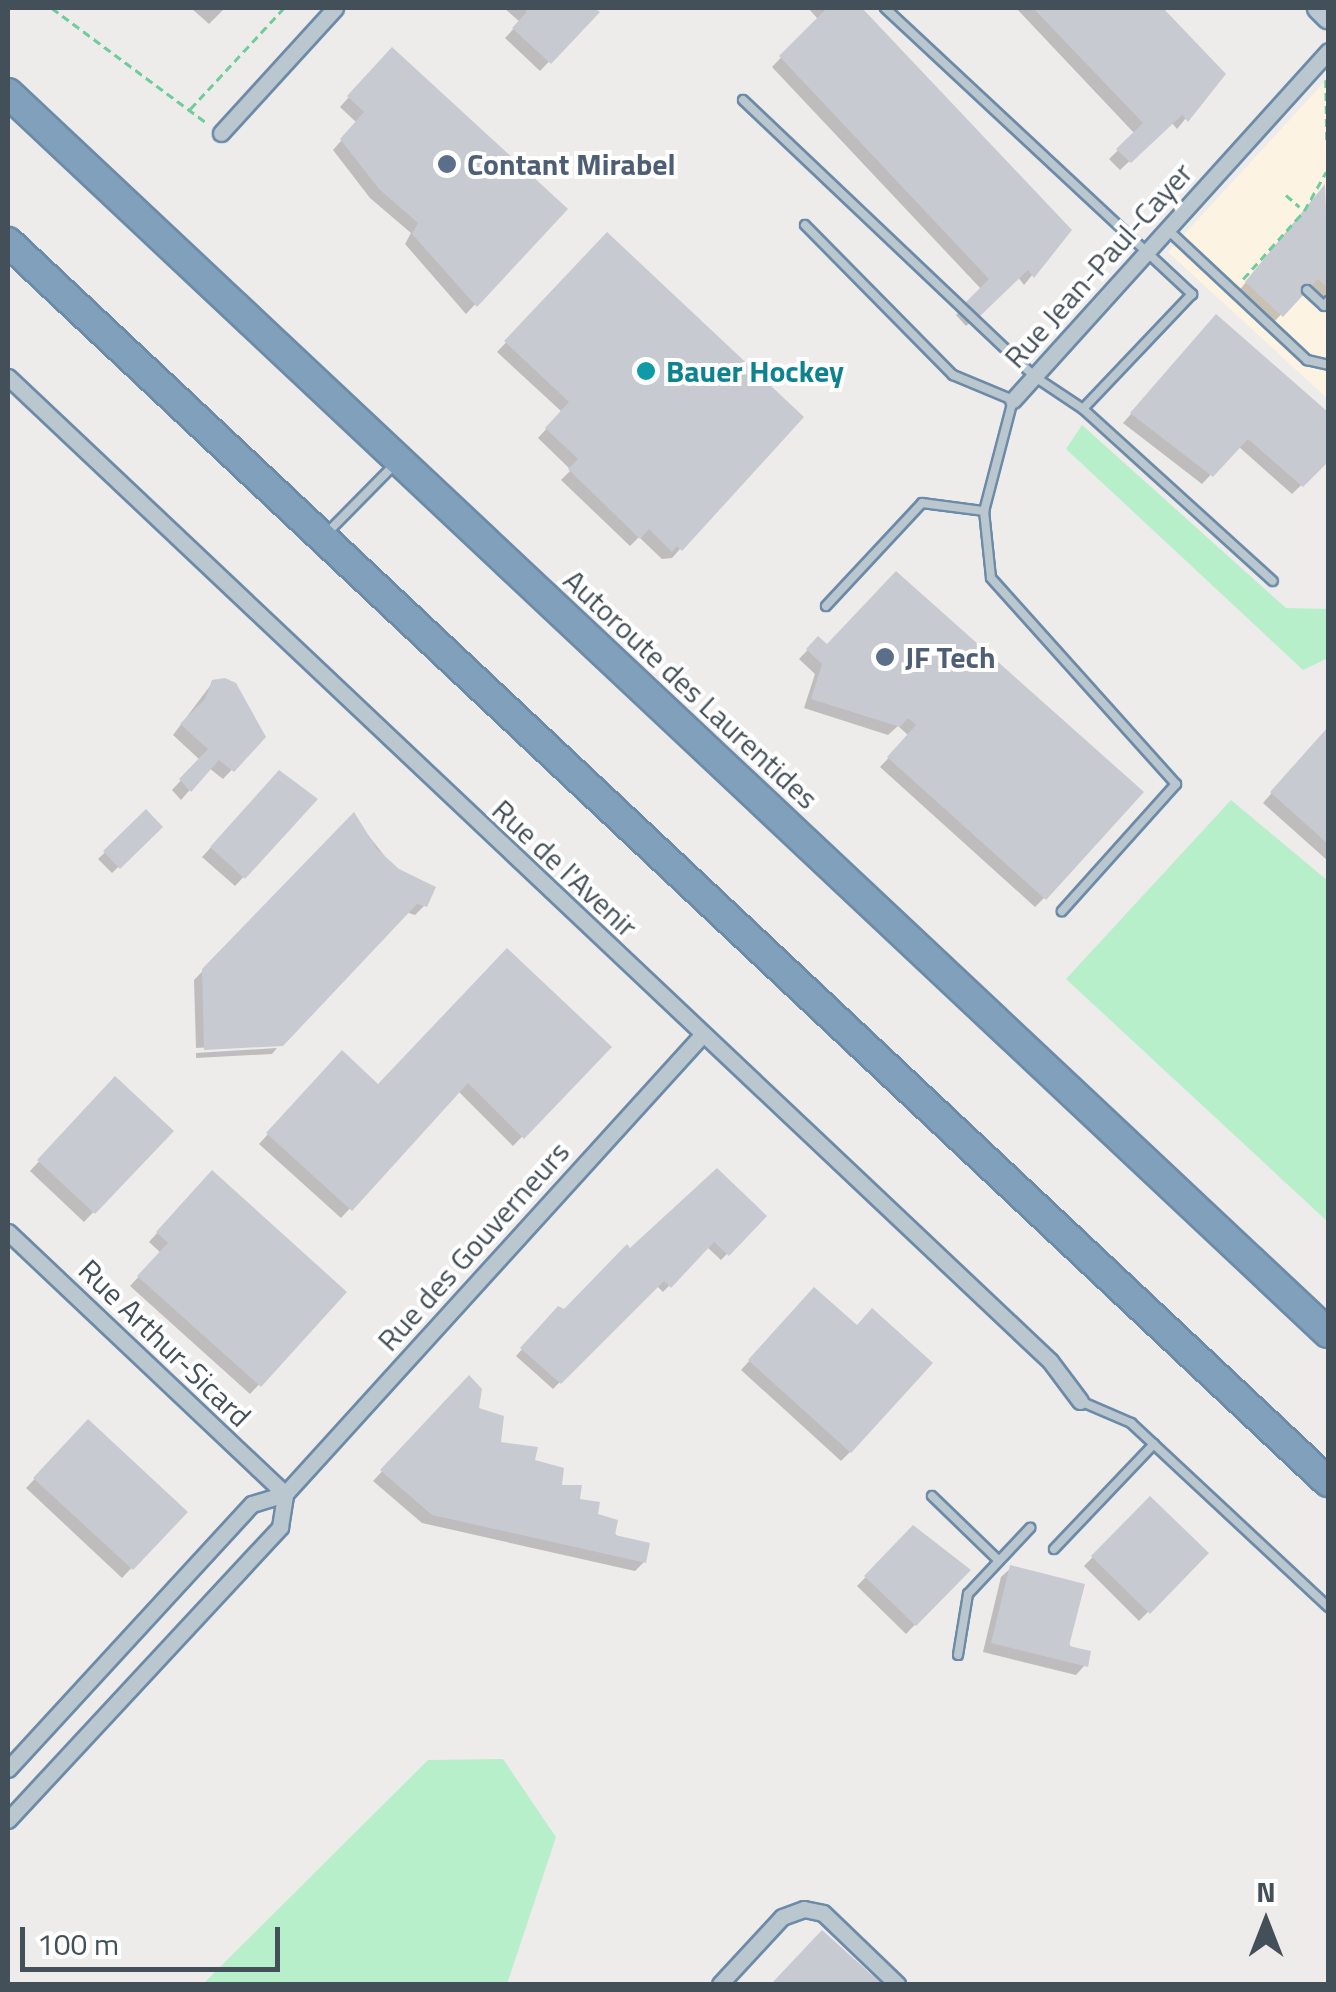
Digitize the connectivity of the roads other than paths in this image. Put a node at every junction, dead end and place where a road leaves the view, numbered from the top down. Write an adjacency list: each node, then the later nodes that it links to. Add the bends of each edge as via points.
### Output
1 (335, 8): 8 (street)
2 (886, 8): 12 (lane)
3 (1319, 8): 4 (street)
4 (1328, 17)
5 (1328, 51): 10 (street, Rue Jean-Paul-Cayer)
6 (8, 93): 20 (highway, Autoroute des Laurentides)
7 (743, 100): 16 (lane)
8 (221, 133)
9 (805, 226): 18 (lane, Rue Jean-Paul-Cayer, via 953,374)
10 (1167, 229): 12 (street, Rue Jean-Paul-Cayer); 15 (lane, via 1307,360)
11 (8, 242): 22 (highway)
12 (1146, 253): 16 (street, Rue Jean-Paul-Cayer); 19 (lane, via 1192,294)
13 (1308, 290): 14 (lane, via 1324,306)
14 (1328, 301)
15 (1328, 366)
16 (1035, 376): 18 (street, Rue Jean-Paul-Cayer); 19 (lane)
17 (8, 378): 26 (street, Rue de l'Avenir)
18 (1014, 400): 21 (lane)
19 (1083, 408): 23 (lane)
20 (399, 460): 22 (lane); 28 (highway, Autoroute des Laurentides)
21 (984, 510): 24 (lane, via 922,503); 25 (lane, via 991,578 1176,784)
22 (323, 538): 31 (highway)
23 (1274, 582)
24 (826, 606)
25 (1062, 911)
26 (702, 1035): 29 (street, Rue de l'Avenir, via 1050,1362); 32 (street, Rue des Gouverneurs)
27 (8, 1232): 32 (street, Rue Arthur-Sicard)
28 (1328, 1334)
29 (1080, 1401): 30 (lane, via 1123,1418)
30 (1154, 1444): 35 (lane); 37 (lane)
31 (1328, 1482)
32 (285, 1494): 39 (street, Rue des Gouverneurs, via 252,1504); 40 (street, Rue des Gouverneurs, via 280,1527)
33 (932, 1496): 36 (lane)
34 (1030, 1528): 36 (lane)
35 (1054, 1550)
36 (999, 1561): 38 (lane, via 968,1594)
37 (1328, 1607)
38 (958, 1656)
39 (8, 1768)
40 (8, 1820)
41 (720, 1984): 42 (street, via 782,1917 804,1908 823,1913)
42 (897, 1984)

